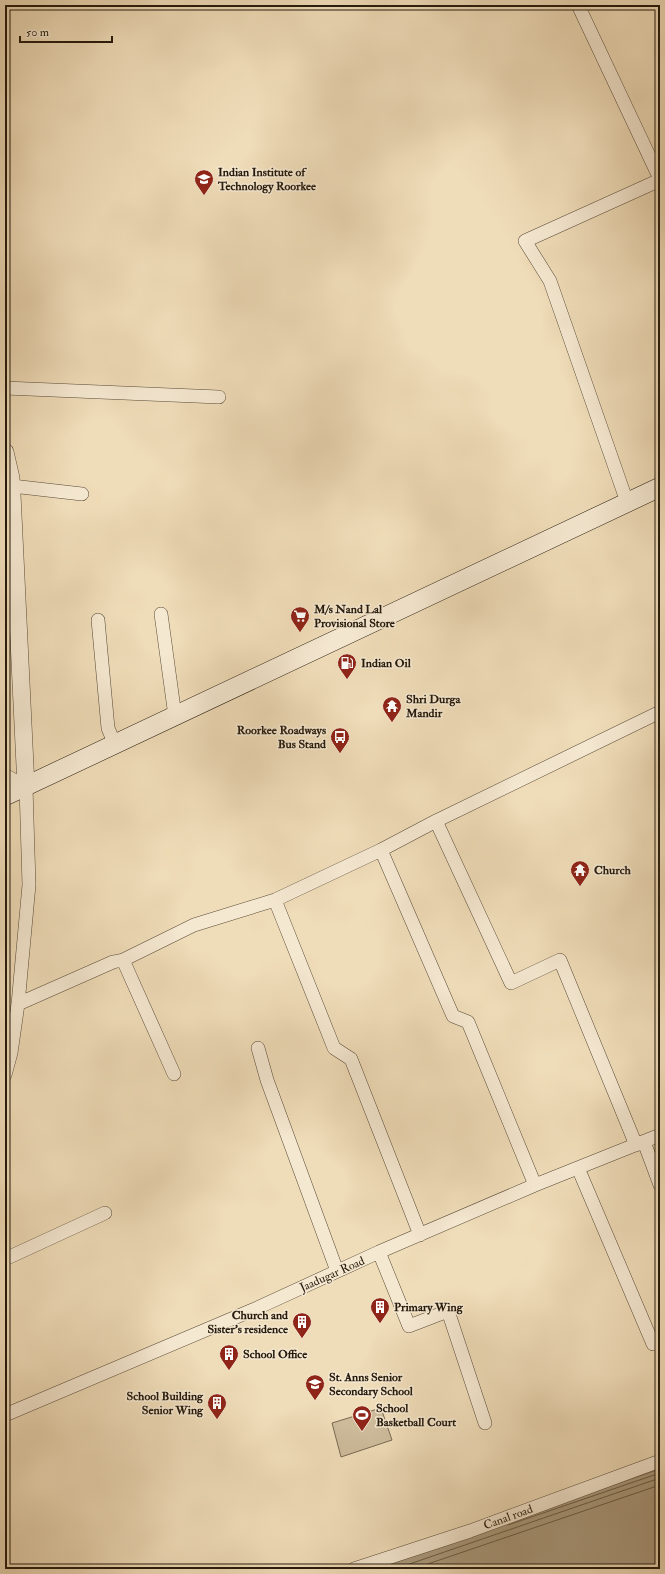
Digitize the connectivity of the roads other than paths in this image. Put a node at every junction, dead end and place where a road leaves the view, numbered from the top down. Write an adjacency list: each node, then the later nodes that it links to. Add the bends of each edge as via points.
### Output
1 (578, 5): 2 (street)
2 (660, 180): 9 (street, via 525,241 550,282)
3 (5, 388): 4 (street)
4 (219, 397)
5 (5, 452): 6 (street)
6 (12, 486): 8 (street); 16 (street)
7 (660, 487): 9 (main road)
8 (82, 494)
9 (627, 502): 13 (main road)
10 (161, 614): 13 (street)
11 (98, 620): 14 (street, via 108,728)
12 (660, 712): 18 (street)
13 (175, 716): 14 (main road)
14 (115, 745): 16 (main road)
15 (5, 775): 16 (street)
16 (26, 786): 17 (main road); 22 (street, via 29,885)
17 (5, 796)
18 (436, 820): 19 (street); 27 (street, via 511,983 560,960)
19 (381, 850): 20 (street); 29 (street, via 454,1016 468,1022)
20 (275, 900): 21 (street, via 194,925); 32 (street, via 334,1048 352,1059)
21 (123, 960): 22 (street, via 113,962); 24 (street)
22 (13, 1013): 25 (street, via 11,1053)
23 (258, 1048): 35 (street, via 267,1080)
24 (174, 1074)
25 (5, 1075)
26 (660, 1135): 27 (street, Jaadugar Road)
27 (640, 1143): 28 (street, Jaadugar Road); 30 (street)
28 (578, 1168): 29 (street, Jaadugar Road); 36 (street)
29 (535, 1185): 32 (street, Jaadugar Road)
30 (660, 1185)
31 (105, 1213): 34 (street)
32 (420, 1235): 33 (street, Jaadugar Road)
33 (379, 1252): 35 (street, Jaadugar Road); 38 (street, via 409,1326 448,1311)
34 (5, 1259)
35 (337, 1271): 37 (street, Jaadugar Road, via 255,1309)
36 (653, 1344)
37 (5, 1415)
38 (485, 1424)
39 (660, 1461): 40 (street, Canal road, via 470,1531)
40 (354, 1569)

